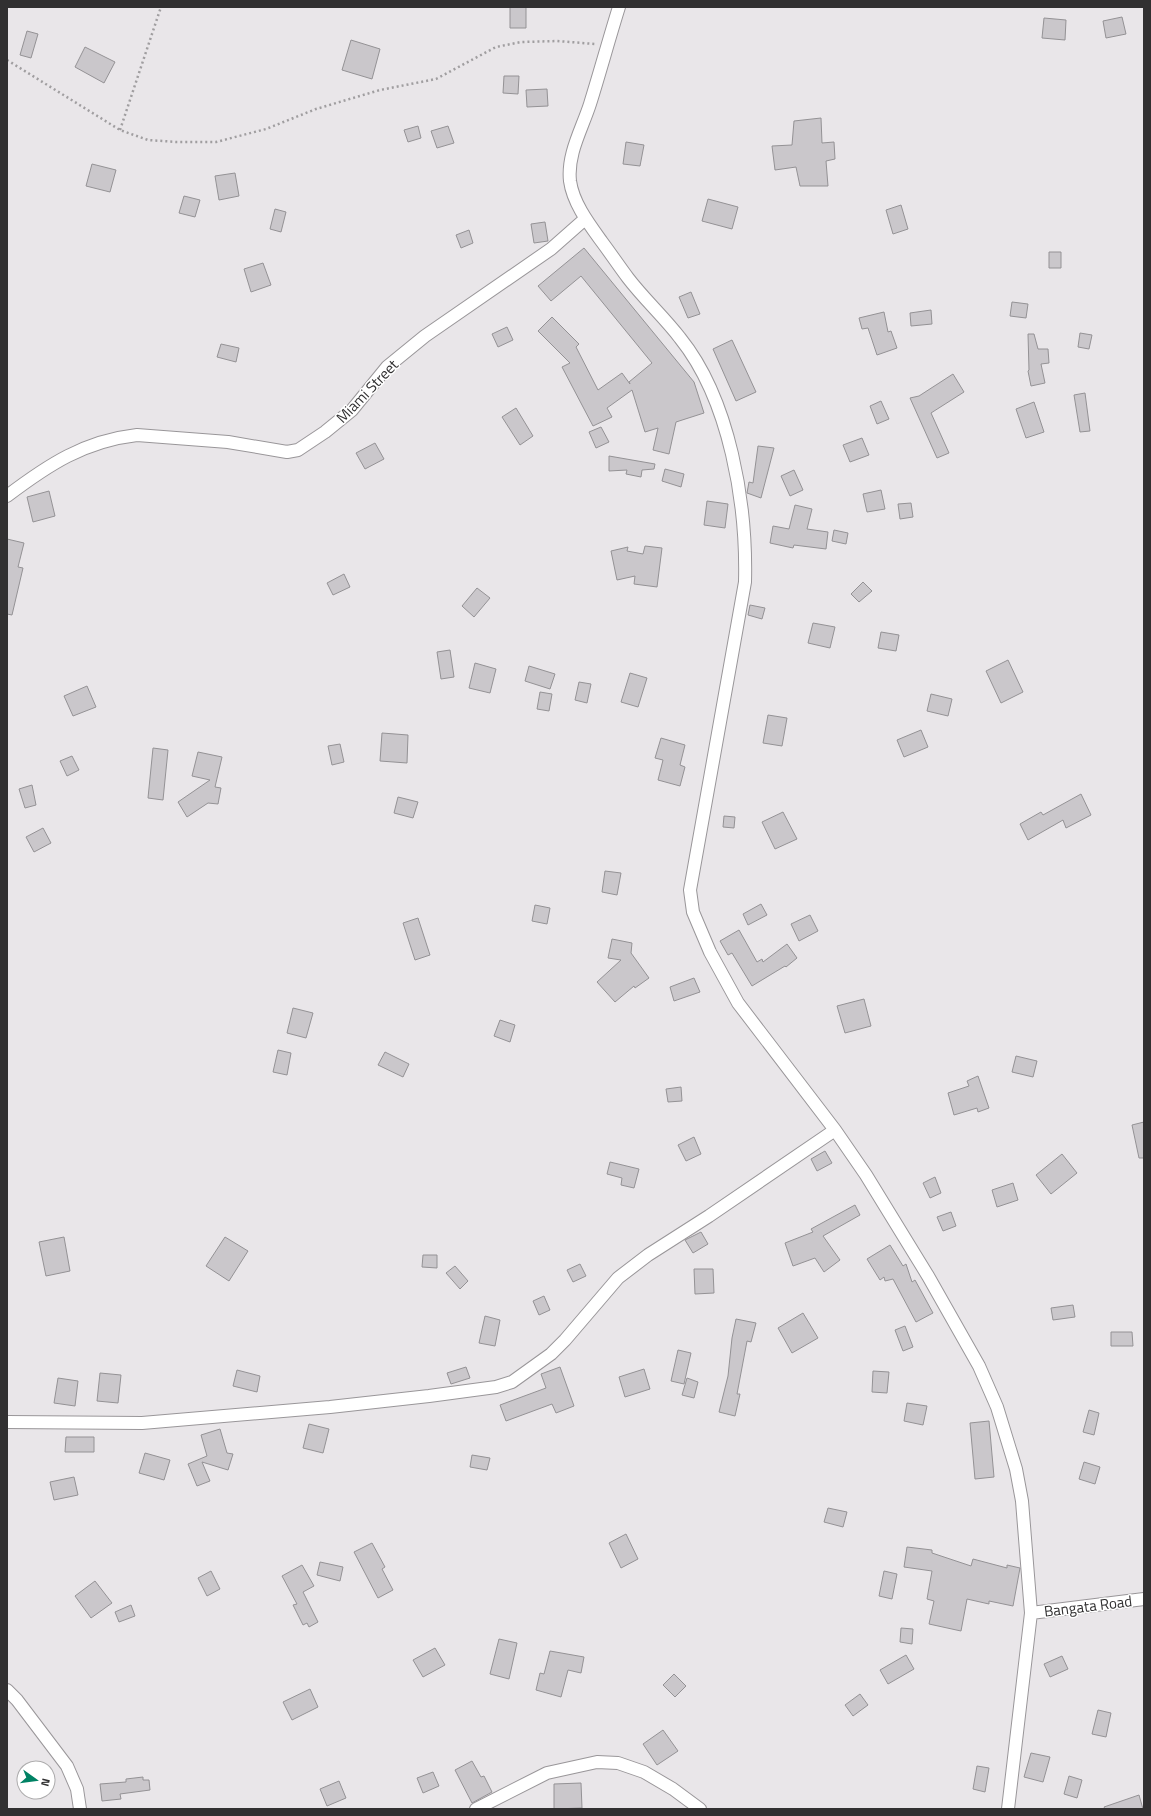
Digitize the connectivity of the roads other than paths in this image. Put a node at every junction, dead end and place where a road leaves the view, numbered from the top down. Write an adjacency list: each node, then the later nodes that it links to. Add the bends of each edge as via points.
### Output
1 (619, 7): 2 (street, via 569,168 573,190)
2 (585, 219): 3 (street, Miami Street, via 551,249 425,336 387,367 352,410 315,440 298,450 288,452 228,442 123,436 65,456); 4 (street, via 628,279 681,339 711,387 730,442 744,531 745,582 690,901 710,952 738,1003)
3 (7, 496)
4 (835, 1130): 5 (street, via 648,1255 618,1278 551,1354 512,1382 496,1387 414,1398 142,1423); 7 (street, via 928,1276 979,1366 997,1407 1016,1469 1022,1501)
5 (7, 1422)
6 (1144, 1599): 7 (street, Bangata Road)
7 (1031, 1613): 12 (street)
8 (7, 1690): 9 (street, via 67,1766 77,1789)
9 (80, 1809)
10 (476, 1809): 11 (street, via 547,1773 597,1762 618,1763 644,1772)
11 (700, 1809)
12 (1008, 1809)

